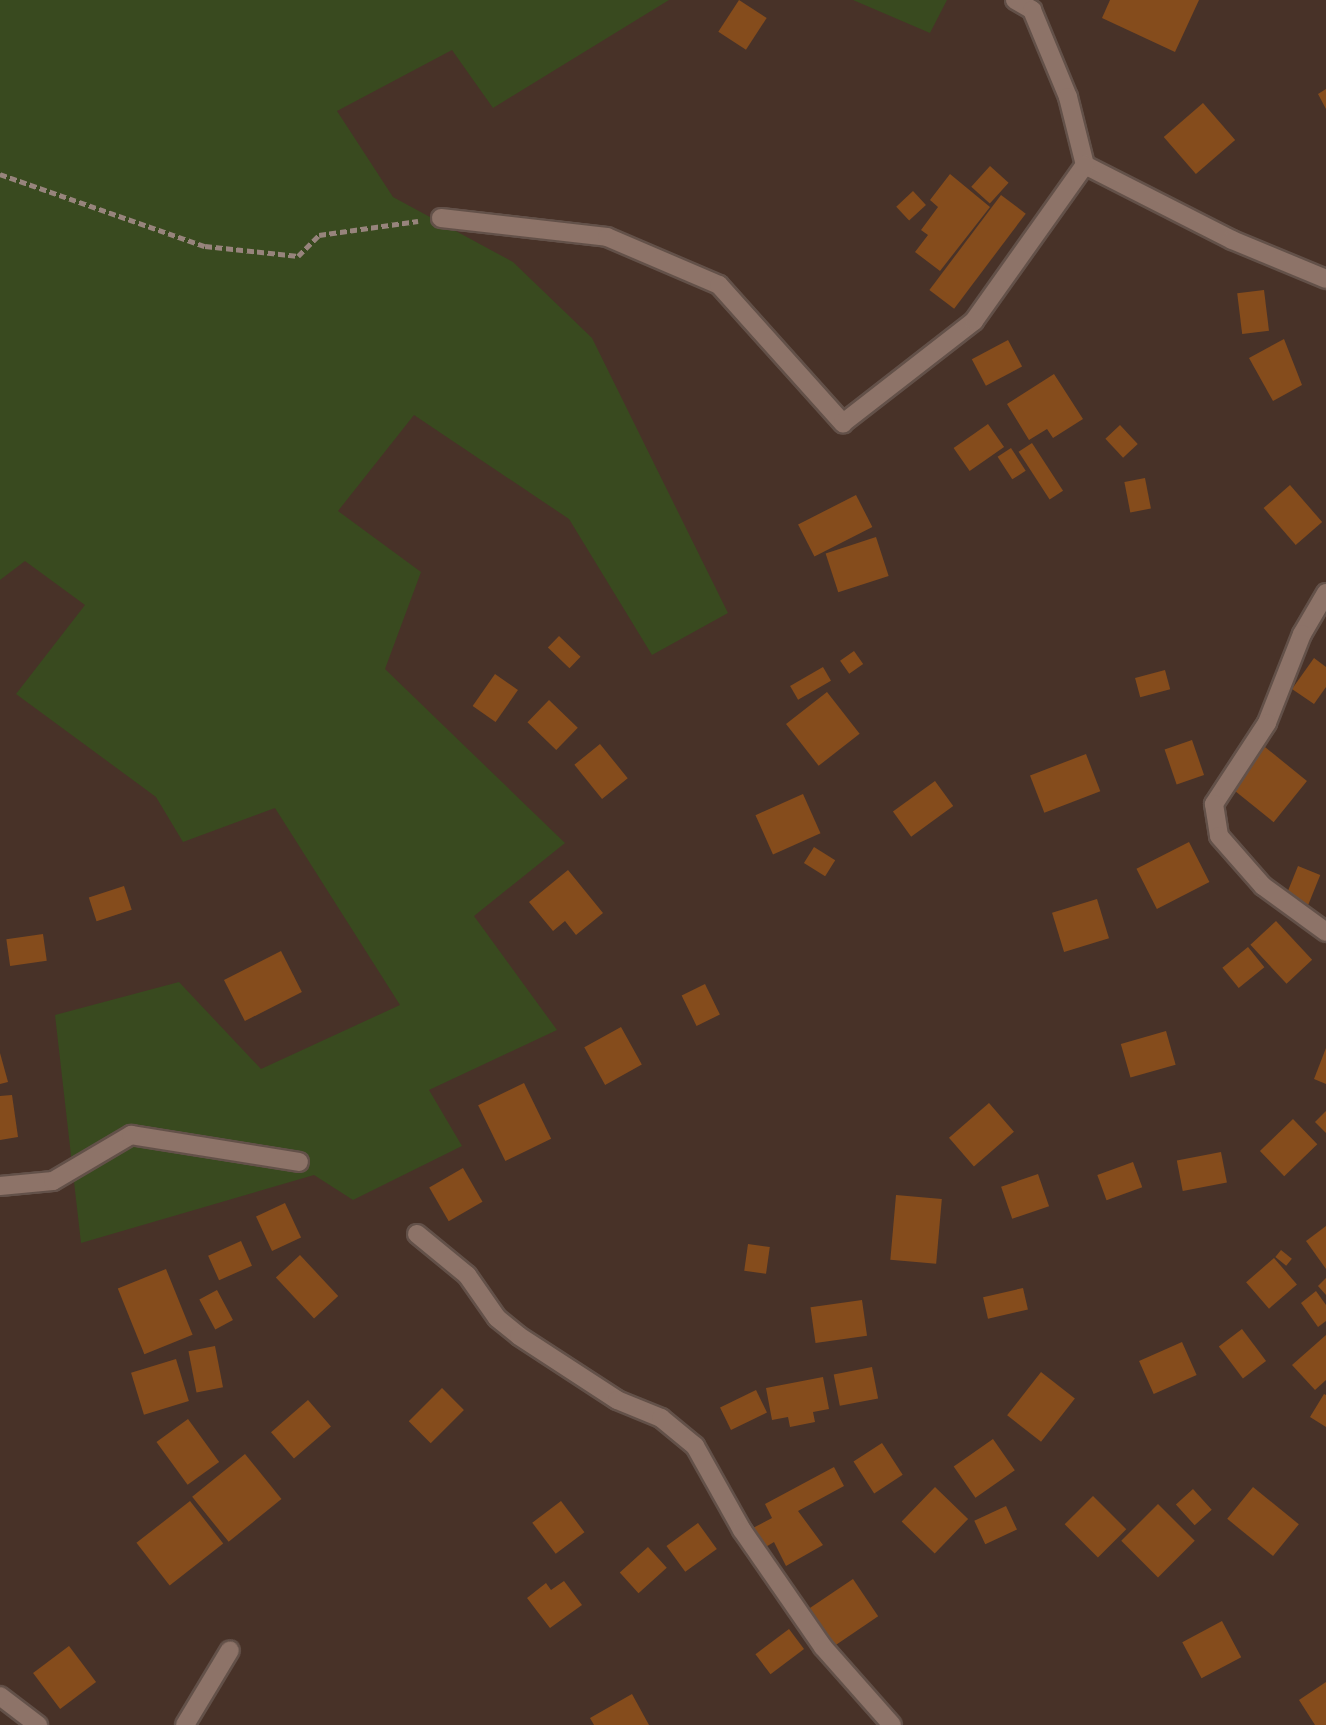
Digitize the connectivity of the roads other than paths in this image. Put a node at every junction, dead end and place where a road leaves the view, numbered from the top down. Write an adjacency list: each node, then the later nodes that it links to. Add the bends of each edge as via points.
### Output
1 (1015, 0): 2 (street, via 1032,10 1068,97)
2 (1085, 165): 3 (street, via 974,321 843,423 719,285 607,237); 4 (street, via 1231,240)
3 (441, 218)
4 (1326, 279)
5 (1326, 593): 6 (street, via 1301,634 1267,723 1214,804 1219,836 1254,876)
6 (1326, 932)
7 (299, 1161): 8 (street, via 131,1135 53,1181)
8 (0, 1186)
9 (417, 1234): 14 (street, via 467,1275 497,1318 519,1336 617,1400 661,1418 695,1446 742,1530 823,1647)
10 (230, 1650): 13 (street)
11 (0, 1696): 12 (street)
12 (38, 1725)
13 (185, 1725)
14 (892, 1725)

